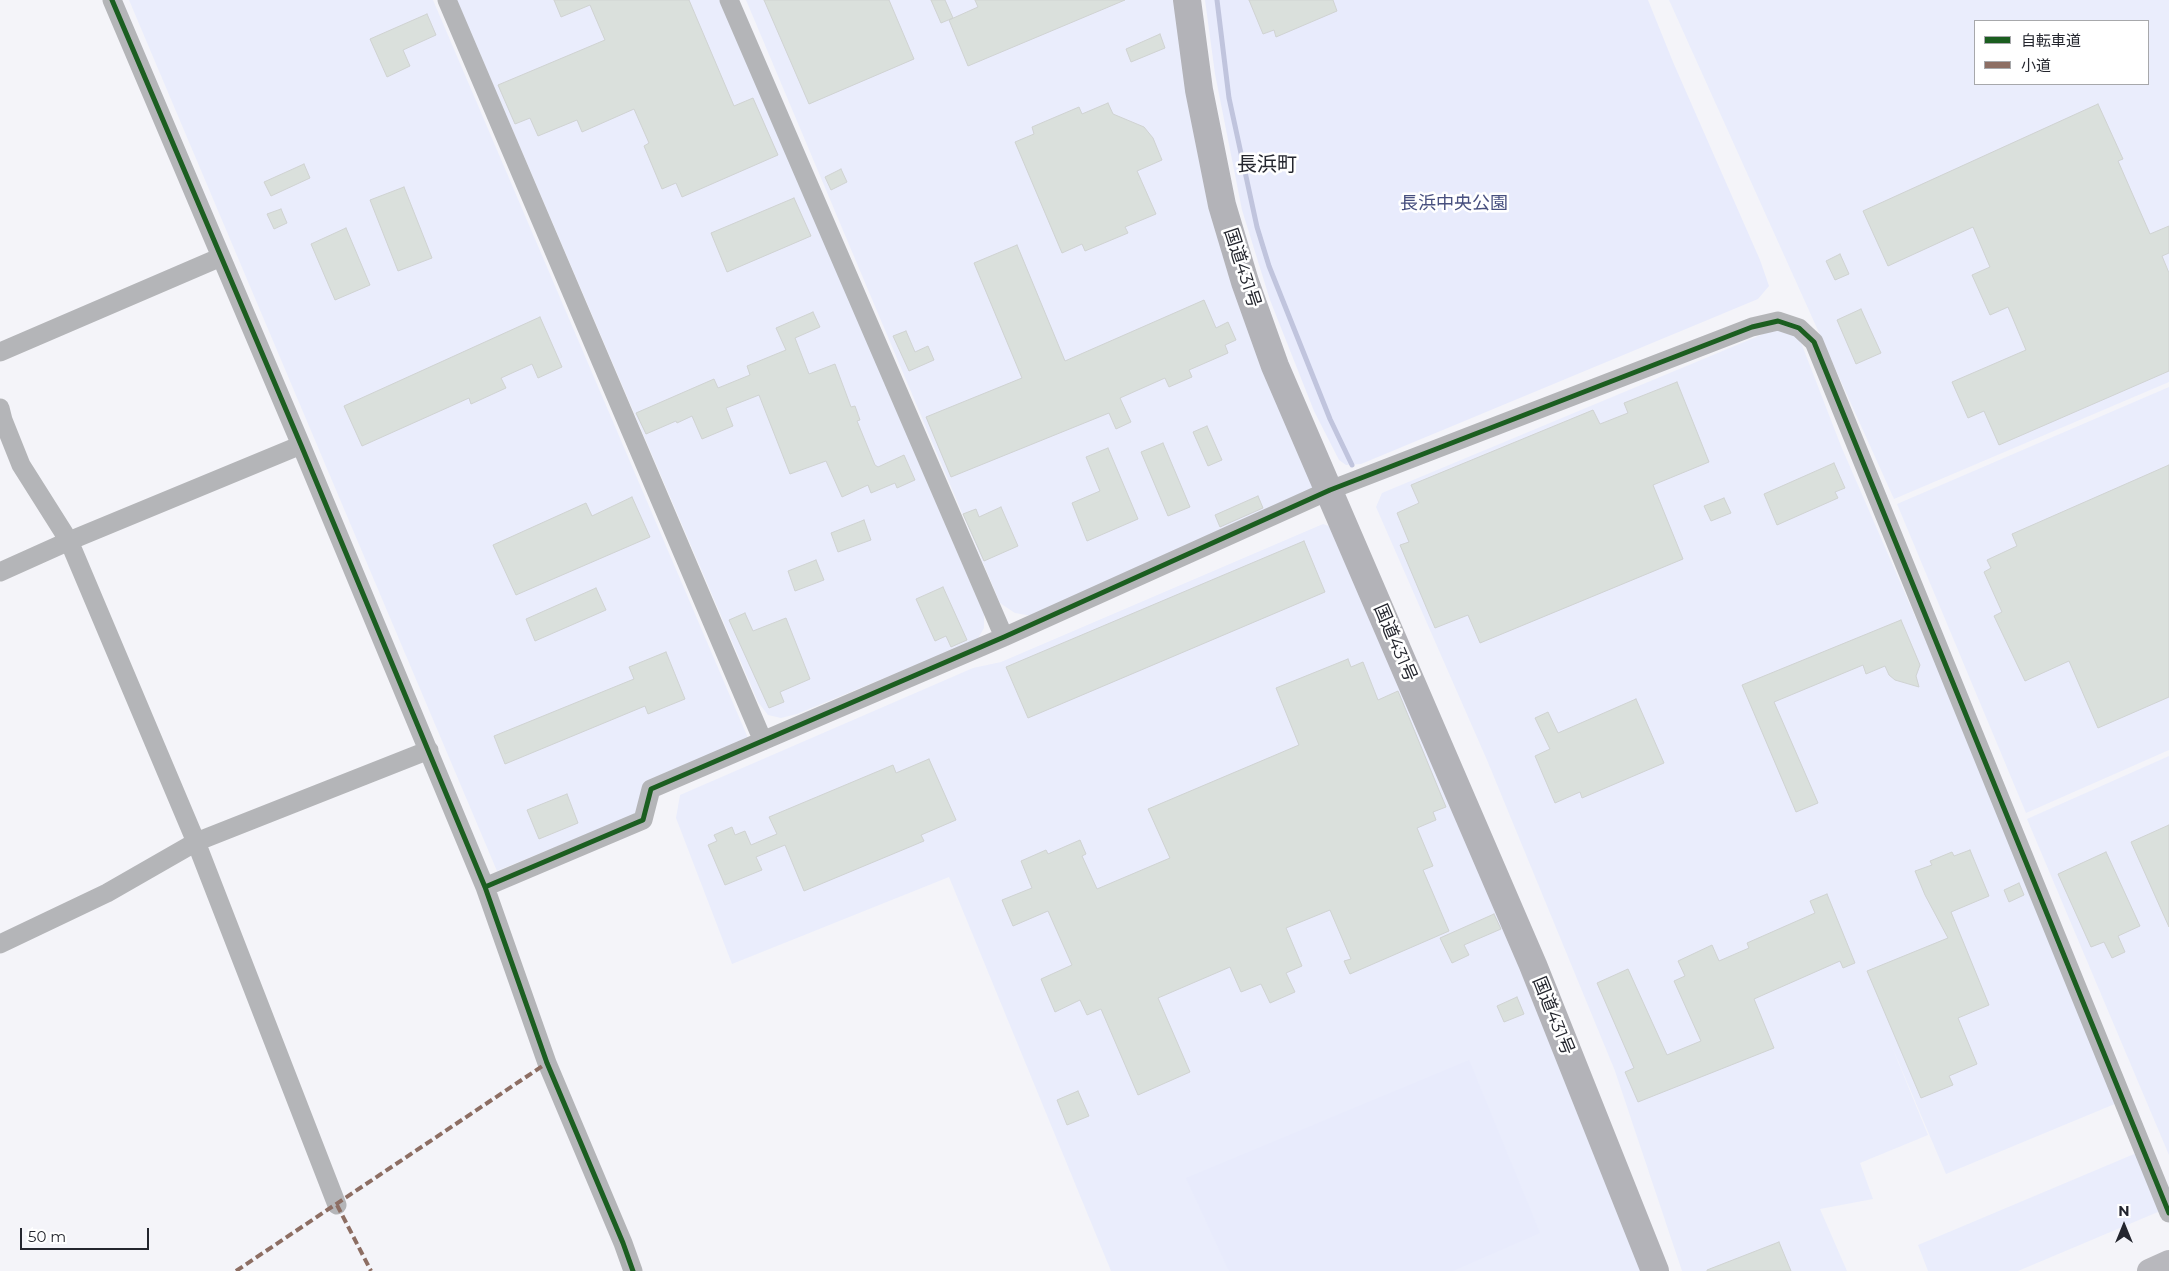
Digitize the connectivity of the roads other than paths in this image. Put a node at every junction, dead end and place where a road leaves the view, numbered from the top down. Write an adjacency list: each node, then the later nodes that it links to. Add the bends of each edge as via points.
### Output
1 (112, 0): 5 (street)
2 (447, 0): 13 (street)
3 (729, 0): 12 (street)
4 (1187, 0): 9 (highway, 国道431号, via 1199,90 1222,205 1275,366)
5 (221, 257): 6 (street); 8 (street)
6 (0, 352)
7 (0, 408): 10 (street, via 20,465)
8 (301, 446): 10 (street); 14 (street)
9 (1330, 490): 12 (street); 19 (street, via 1752,327 1778,321 1799,328 1814,342); 22 (highway, 国道431号, via 1533,965)
10 (70, 541): 11 (street); 15 (street)
11 (0, 572)
12 (1004, 637): 13 (street)
13 (763, 741): 16 (street, via 652,789 643,820)
14 (428, 750): 15 (street); 16 (street)
15 (196, 842): 17 (street, via 108,893); 18 (street)
16 (486, 888): 21 (street, via 546,1063 624,1243)
17 (0, 944)
18 (337, 1204)
19 (2169, 1213)
20 (2169, 1262): 23 (main road)
21 (633, 1271)
22 (1655, 1271)
23 (2148, 1271)

